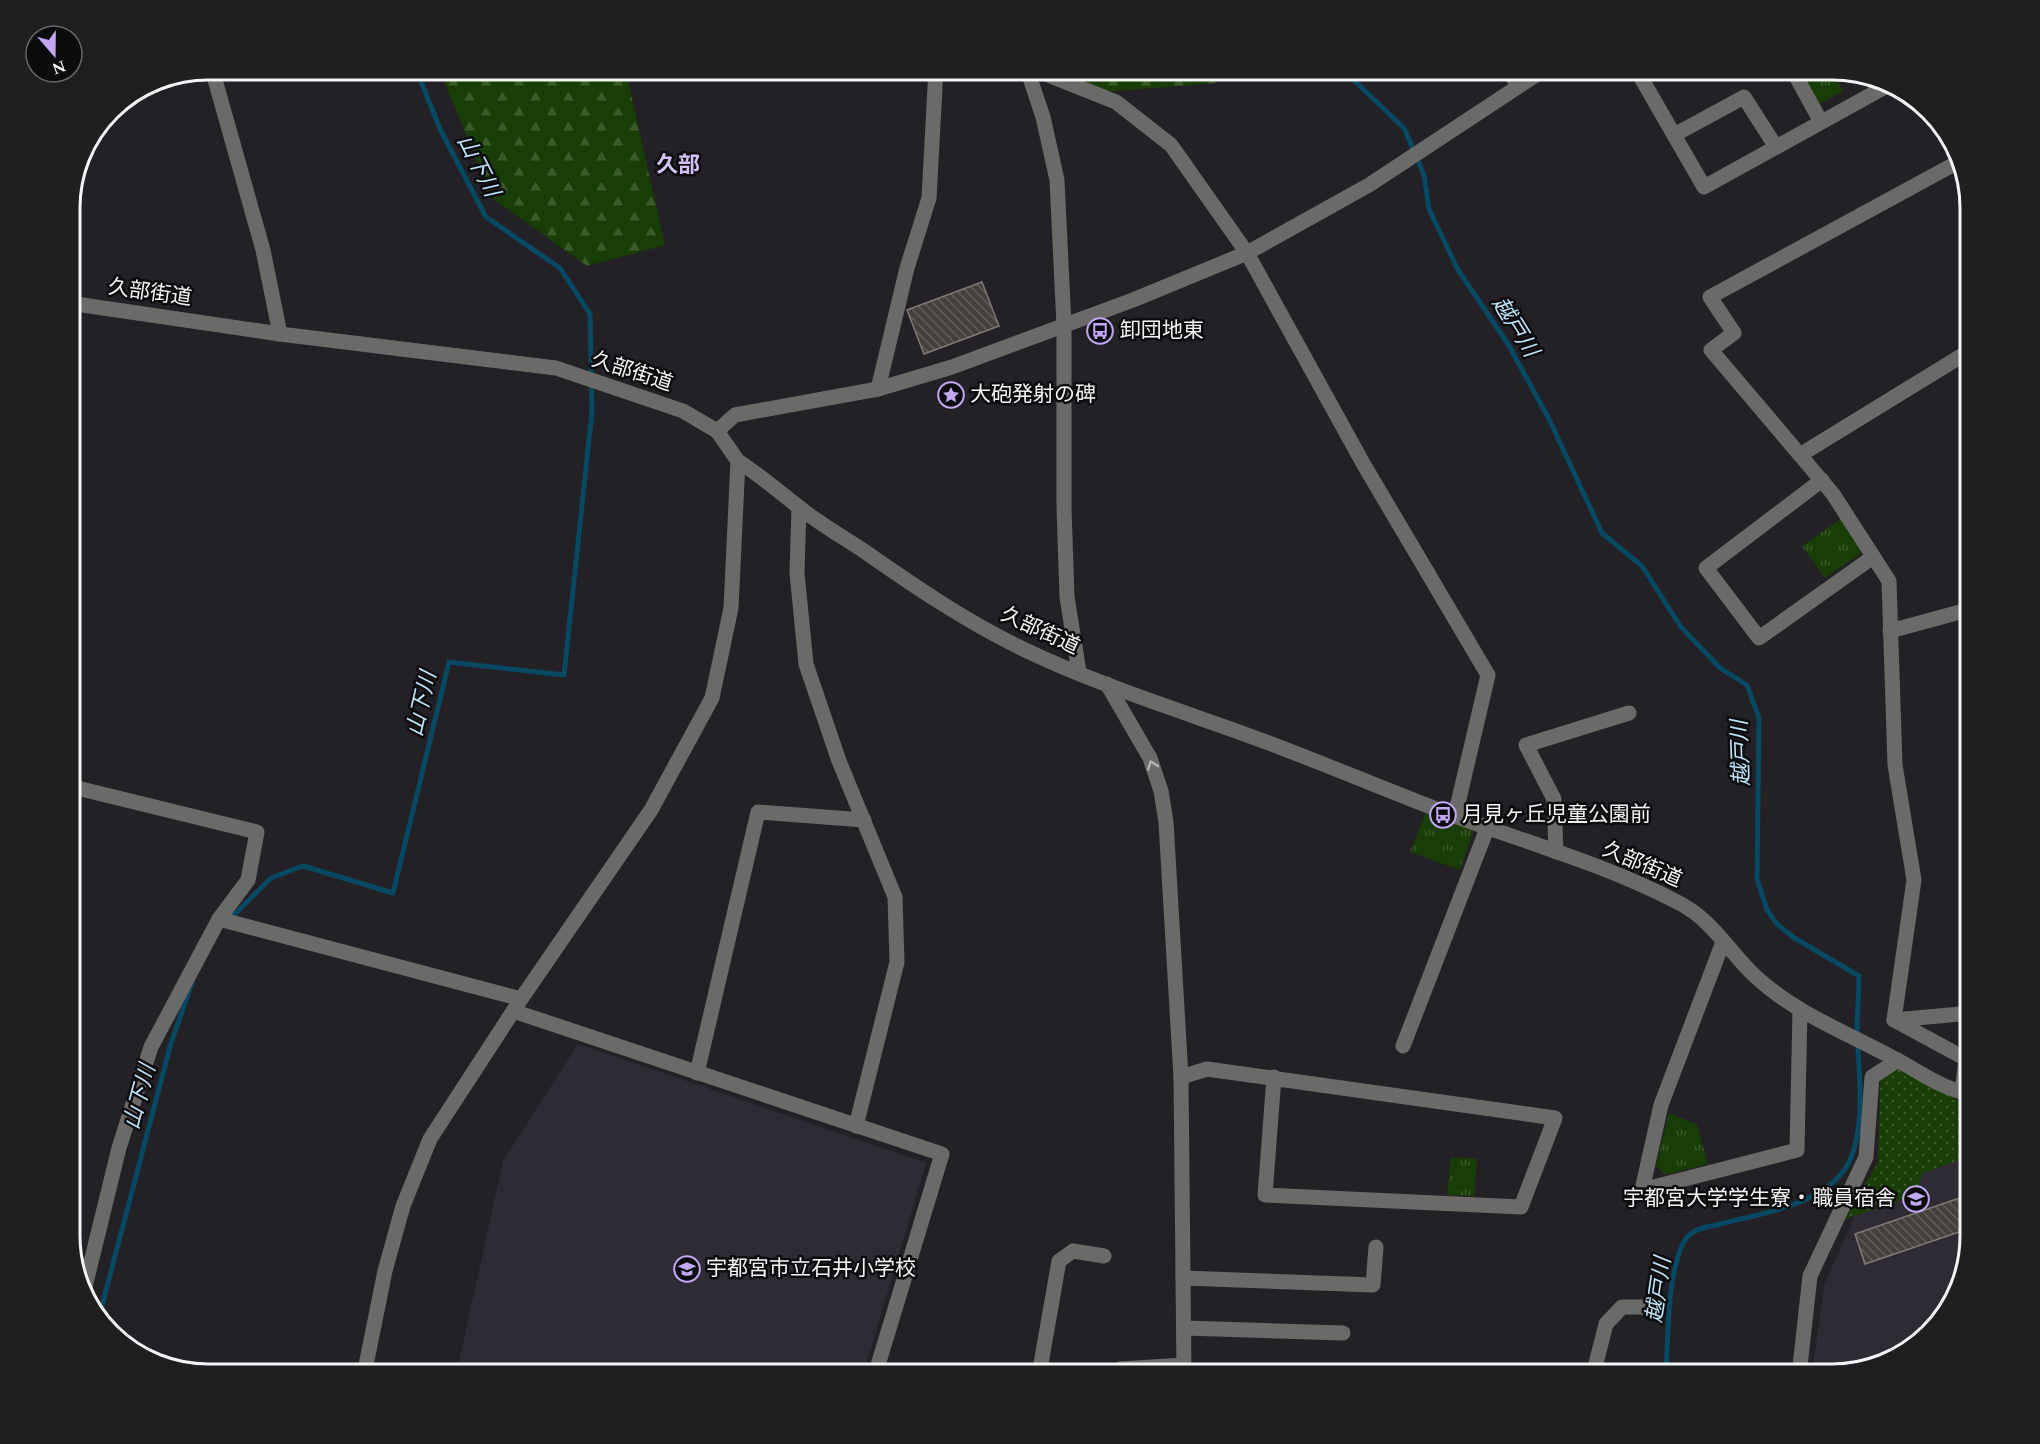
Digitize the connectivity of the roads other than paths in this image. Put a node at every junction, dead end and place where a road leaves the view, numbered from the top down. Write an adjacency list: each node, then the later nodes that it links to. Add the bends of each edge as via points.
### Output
1 (215, 80): 18 (street, via 263,250)
2 (935, 80): 20 (street, via 929,198 907,268)
3 (1031, 80): 17 (street, via 1057,180)
4 (1061, 80): 15 (street, via 1116,102 1171,145)
5 (1515, 80): 9 (street)
6 (1528, 80): 9 (street)
7 (1642, 80): 12 (street)
8 (1798, 80): 11 (street)
9 (1520, 85): 15 (street, via 1390,171)
10 (1881, 89): 11 (street)
11 (1821, 122): 13 (street)
12 (1674, 135): 13 (street, via 1744,97); 13 (street, via 1704,187)
13 (1776, 147)
14 (1953, 165): 22 (street, via 1710,297 1734,333 1711,350)
15 (1247, 253): 17 (street); 33 (street, via 1364,465 1488,675)
16 (80, 305): 18 (street, 久部街道)
17 (1064, 326): 20 (street); 29 (street, via 1067,597)
18 (280, 334): 21 (street, 久部街道, via 555,368 684,411)
19 (1960, 357): 22 (street)
20 (878, 389): 21 (street, via 735,415)
21 (717, 431): 23 (street, 久部街道)
22 (1800, 455): 24 (street)
23 (738, 461): 25 (street, 久部街道); 39 (street, via 731,608 712,698 651,810)
24 (1822, 480): 26 (street); 26 (street, via 1706,568 1759,639)
25 (799, 507): 29 (street, 久部街道, via 934,600 1022,648); 34 (street, via 797,573 806,664)
26 (1873, 557): 28 (street, via 1889,581)
27 (1960, 612): 28 (street)
28 (1890, 632): 42 (street, via 1895,765 1914,880)
29 (1079, 672): 30 (street, 久部街道)
30 (1107, 684): 33 (street, 久部街道); 47 (street, one-way to 30, via 1161,791 1150,758)
31 (1629, 713): 36 (street, via 1526,745 1554,799)
32 (80, 789): 37 (street, via 257,832 248,880)
33 (1455, 816): 35 (street, 久部街道)
34 (864, 820): 46 (street, via 759,812); 50 (street, via 895,897 897,962)
35 (1488, 826): 36 (street, 久部街道); 43 (street)
36 (1556, 852): 38 (street, 久部街道, via 1683,905 1707,921)
37 (219, 920): 39 (street); 54 (street, via 151,1047 119,1148)
38 (1723, 942): 40 (street, 久部街道, via 1756,977); 40 (street, via 1661,1105 1642,1190 1797,1150)
39 (517, 1005): 46 (street); 58 (street, via 430,1139 403,1206)
40 (1800, 1010): 45 (street, 久部街道)
41 (1960, 1014): 42 (street)
42 (1894, 1020): 44 (street)
43 (1403, 1046)
44 (1960, 1056)
45 (1898, 1060): 49 (street, 久部街道, via 1926,1079); 63 (street, via 1872,1077 1866,1157 1810,1276)
46 (697, 1073): 50 (street)
47 (1182, 1077): 48 (street, via 1207,1069); 53 (street)
48 (1274, 1077): 48 (street, via 1473,1106 1555,1118 1521,1207 1265,1195)
49 (1960, 1091)
50 (856, 1126): 59 (street, via 942,1154)
51 (1376, 1247): 53 (street, via 1373,1285)
52 (1104, 1256): 60 (street, via 1073,1251 1059,1261)
53 (1183, 1278): 56 (street)
54 (87, 1279)
55 (1659, 1307): 62 (street, via 1622,1307 1606,1324)
56 (1184, 1328): 57 (street); 61 (street)
57 (1343, 1333)
58 (366, 1364)
59 (878, 1364)
60 (1041, 1364)
61 (1184, 1364)
62 (1596, 1364)
63 (1800, 1364)

